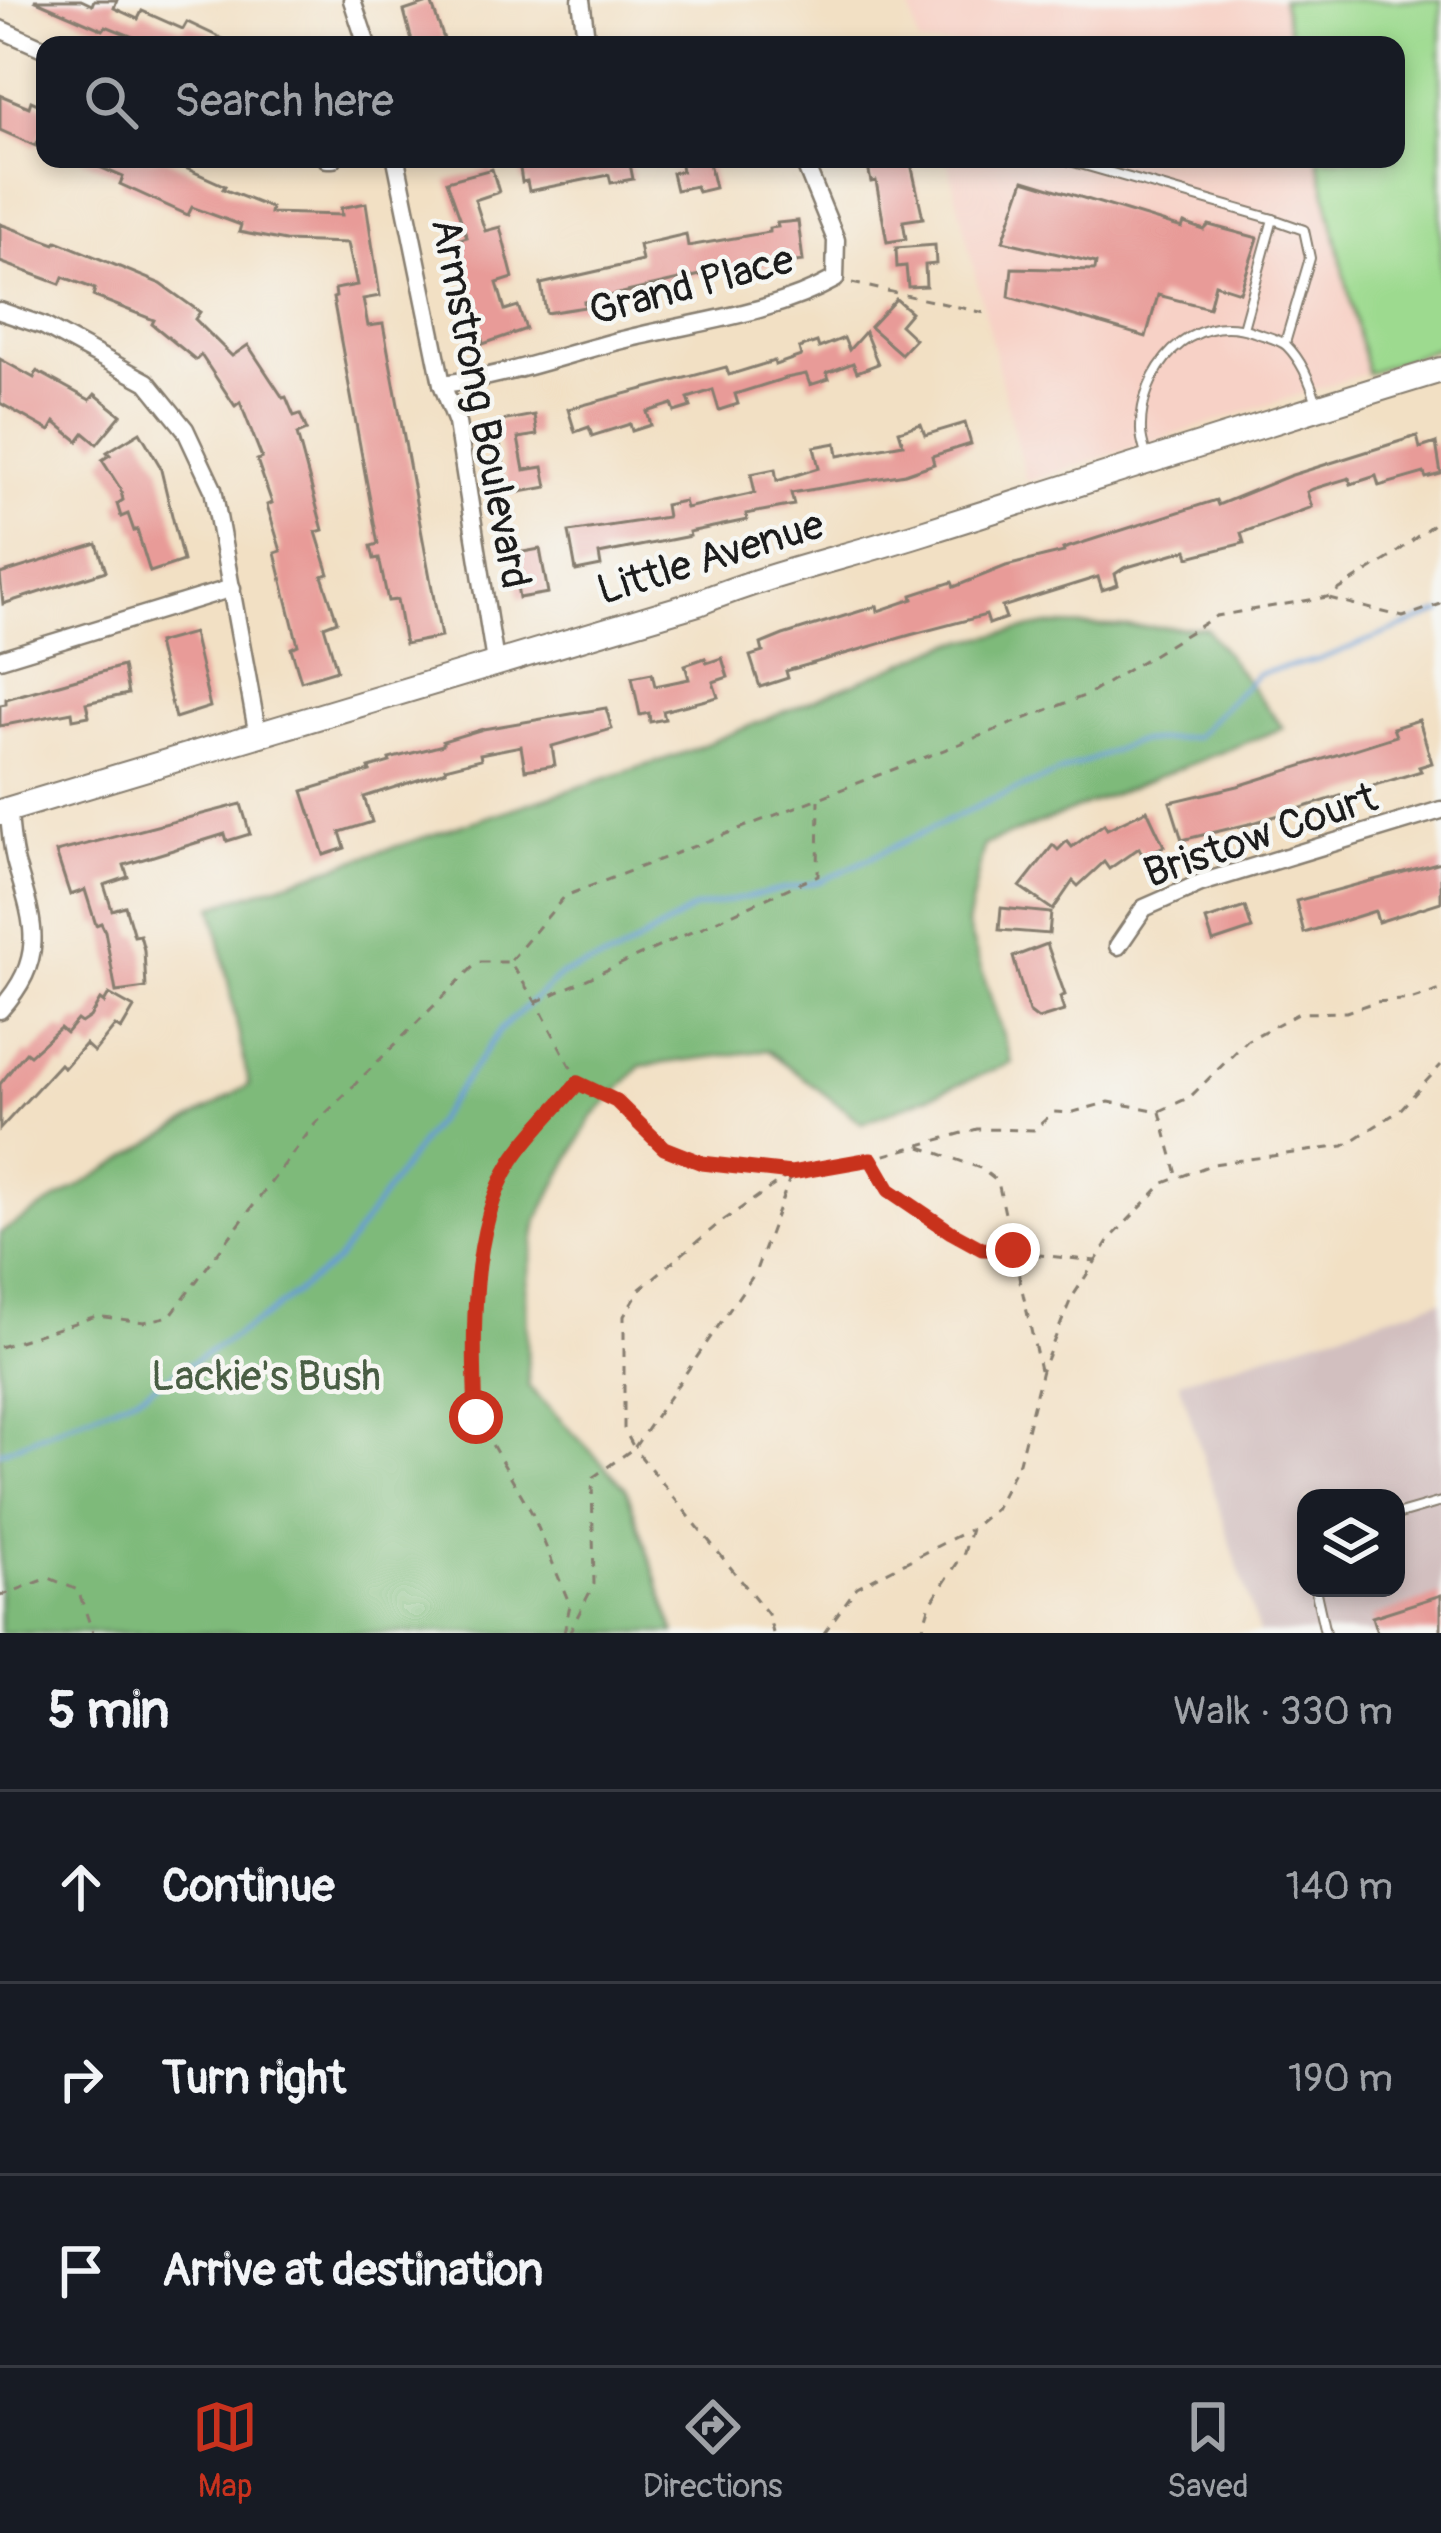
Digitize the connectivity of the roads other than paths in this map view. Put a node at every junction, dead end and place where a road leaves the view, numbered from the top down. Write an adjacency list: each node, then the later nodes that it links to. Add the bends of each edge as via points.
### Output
1 (352, 0): 4 (street)
2 (581, 0): 5 (street)
3 (0, 28): 6 (street)
4 (364, 36)
5 (586, 36)
6 (36, 45)
7 (398, 168): 15 (street, Armstrong Boulevard)
8 (807, 168): 15 (street, Grand Place, via 836,240 835,279 799,299)
9 (1094, 168): 10 (lane)
10 (1273, 219): 12 (lane); 13 (lane, via 1304,230 1310,258)
11 (0, 311): 18 (street, via 147,382 185,429 213,489)
12 (1243, 328): 13 (lane); 17 (lane, via 1202,331 1172,347 1145,407)
13 (1286, 344): 16 (lane)
14 (1441, 370): 16 (street, Little Avenue)
15 (442, 384): 20 (street, Armstrong Boulevard, via 457,423)
16 (1318, 407): 17 (street, Little Avenue)
17 (1148, 460): 20 (street, Little Avenue)
18 (232, 588): 19 (street); 21 (street)
19 (0, 659)
20 (495, 662): 21 (street, Little Avenue)
21 (258, 736): 23 (street, Little Avenue)
22 (1441, 810): 24 (street, Bristow Court, via 1163,899 1144,908)
23 (4, 811): 25 (street, via 32,911 34,955)
24 (1118, 946)
25 (0, 1010)
26 (1441, 1502): 27 (lane)
27 (1405, 1512)
28 (1317, 1597): 29 (lane)
29 (1325, 1633)

